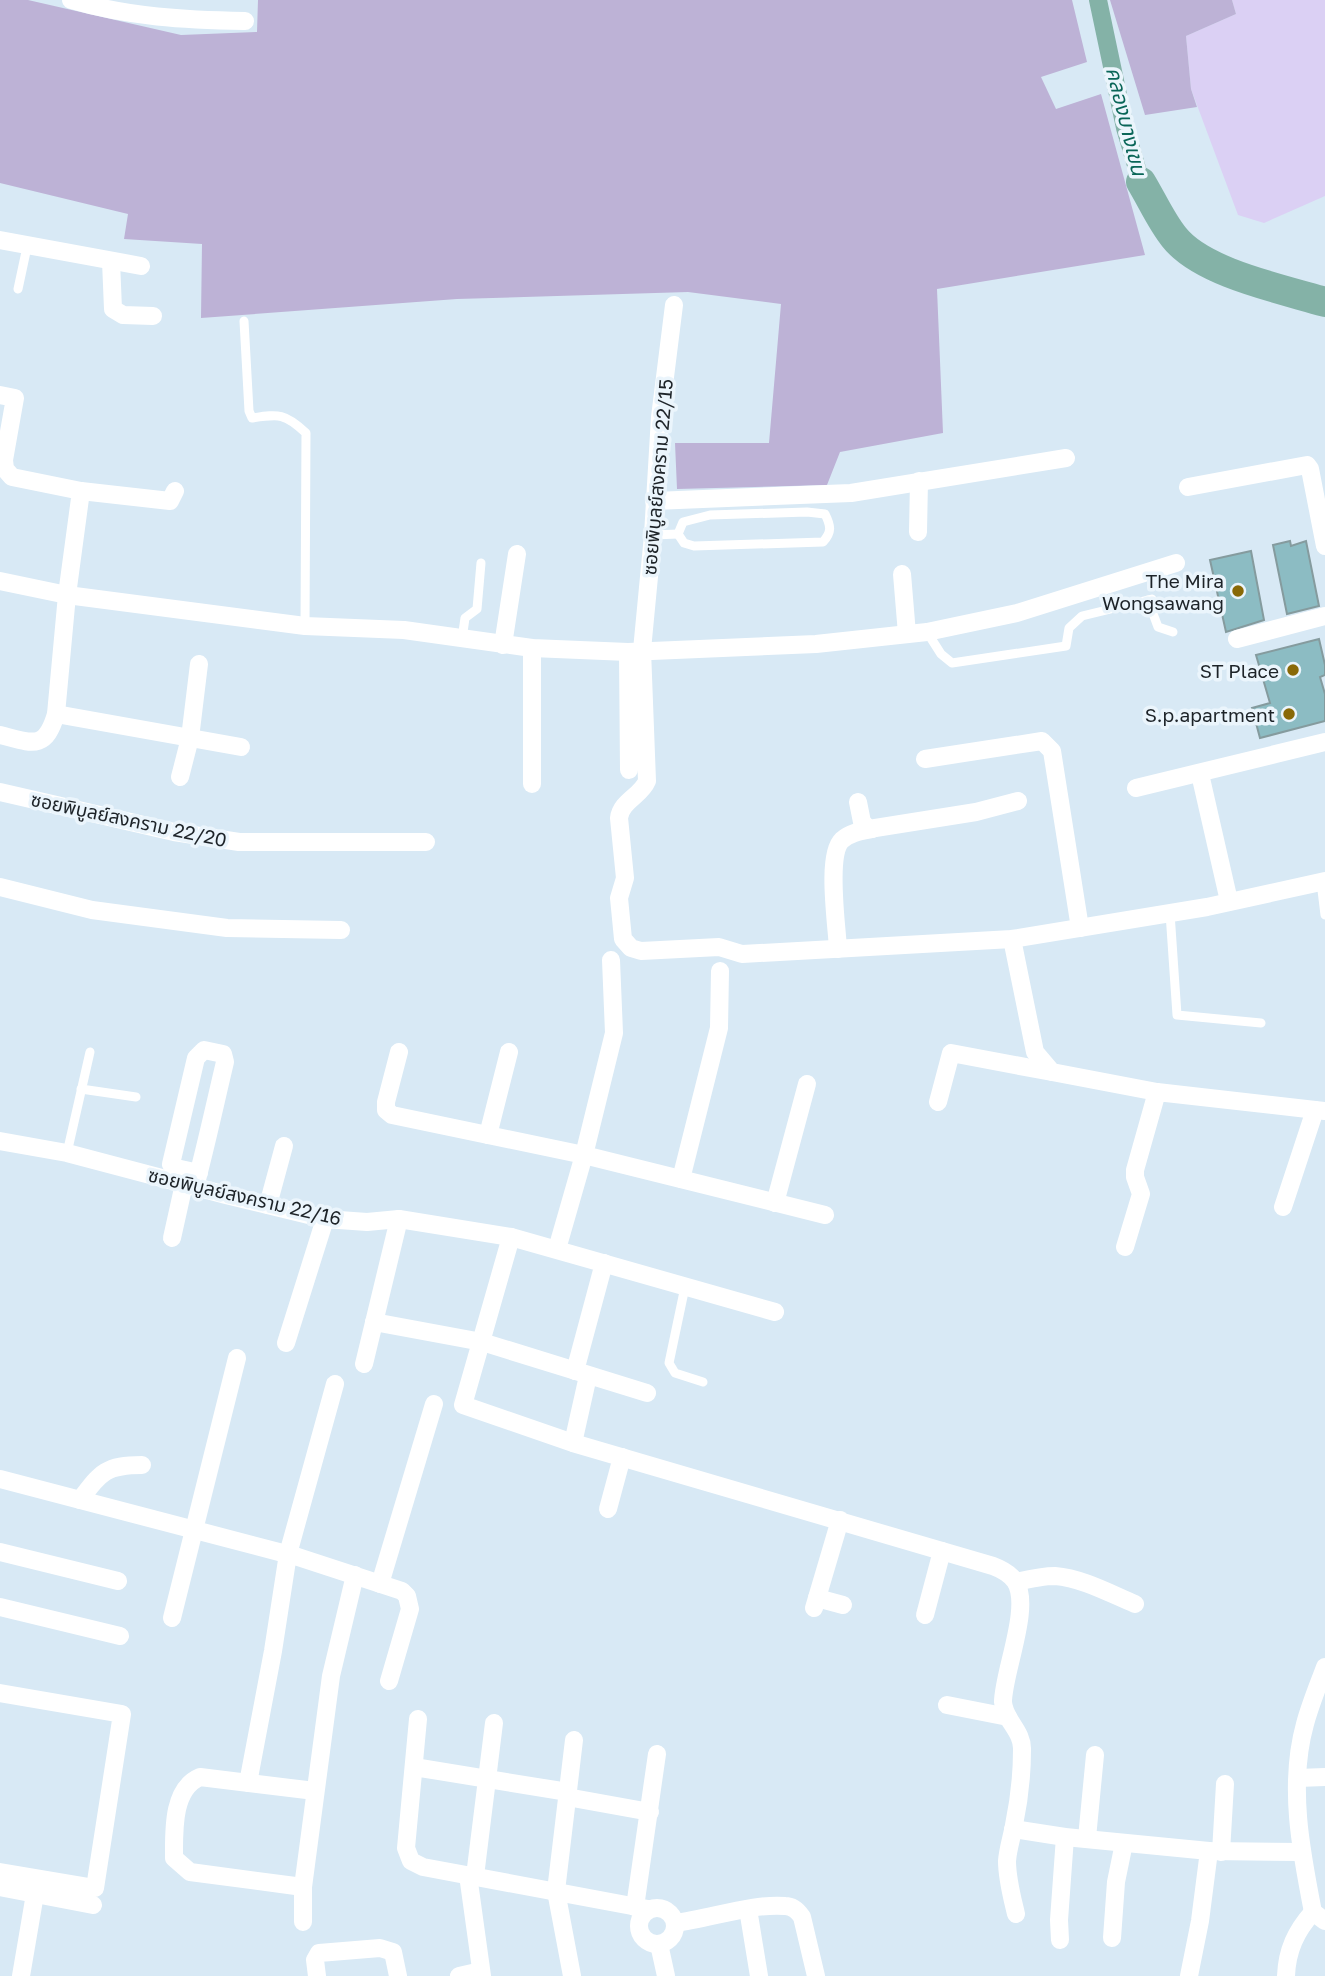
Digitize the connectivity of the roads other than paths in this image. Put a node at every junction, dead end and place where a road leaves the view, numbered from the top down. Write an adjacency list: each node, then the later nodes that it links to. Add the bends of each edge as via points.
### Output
1 (71, 0): 2 (street, via 170,19)
2 (245, 21)
3 (0, 240): 4 (street)
4 (27, 247): 5 (street); 7 (lane)
5 (111, 261): 6 (street); 9 (street, via 113,309 123,315)
6 (141, 267)
7 (19, 289)
8 (674, 305): 17 (street, ซอยพิบูลย์สงคราม 22/15)
9 (153, 316)
10 (244, 321): 29 (lane, via 252,418 280,414 306,433)
11 (0, 395): 15 (street, via 15,398 5,469 12,477)
12 (1066, 458): 13 (street)
13 (919, 481): 17 (street, via 851,493); 18 (street)
14 (1188, 487): 21 (street, via 1307,465)
15 (81, 491): 16 (street, via 170,501); 27 (street)
16 (175, 491)
17 (654, 501): 20 (street, ซอยพิบูลย์สงคราม 22/15)
18 (919, 532)
19 (678, 534): 19 (lane, via 684,543 694,546 823,542 831,526 825,514 807,512 710,515 683,522); 20 (lane)
20 (653, 535): 37 (street, ซอยพิบูลย์สงคราม 22/15)
21 (1325, 546)
22 (517, 554): 35 (street)
23 (481, 563): 33 (lane, via 477,609 465,618)
24 (1176, 563): 30 (street, via 1017,613)
25 (902, 573): 32 (street)
26 (0, 581): 27 (street)
27 (67, 595): 29 (street); 39 (street)
28 (1325, 616): 34 (street)
29 (305, 626): 33 (street, via 404,630)
30 (926, 632): 31 (lane, via 951,663 1008,656 1066,646 1069,628 1082,615 1150,599 1158,627); 32 (street)
31 (1173, 632)
32 (907, 634): 37 (street, via 816,644)
33 (462, 639): 35 (street)
34 (1237, 639)
35 (503, 645): 36 (street)
36 (532, 648): 37 (street); 48 (street)
37 (635, 651): 45 (street); 63 (street, via 647,781 644,790 624,805 619,818 625,878 619,898 623,939 641,951 719,947 742,954)
38 (199, 664): 41 (street)
39 (56, 714): 40 (street, via 51,731 39,741); 41 (street)
40 (0, 735)
41 (190, 738): 43 (street); 47 (street)
42 (1325, 742): 46 (street)
43 (241, 747)
44 (925, 759): 60 (street, via 1042,741 1052,751)
45 (629, 770)
46 (1200, 774): 49 (street); 57 (street)
47 (180, 777)
48 (532, 784)
49 (1136, 788)
50 (0, 792): 54 (street, ซอยพิบูลย์สงคราม 22/20, via 174,832 239,842)
51 (858, 802): 53 (street, via 862,822)
52 (1018, 802): 53 (street)
53 (873, 829): 63 (street, via 852,833 840,842 835,859)
54 (426, 842)
55 (1323, 882): 57 (street); 59 (lane)
56 (0, 887): 61 (street, via 92,910 227,928)
57 (1229, 901): 58 (street)
58 (1170, 913): 60 (street); 66 (lane, via 1177,1015)
59 (1325, 915)
60 (1080, 928): 62 (street)
61 (341, 930)
62 (1012, 939): 63 (street); 70 (street, via 1035,1052)
63 (838, 949)
64 (611, 960): 83 (street, via 614,1032)
65 (720, 971): 84 (street, via 719,1028)
66 (1261, 1023)
67 (90, 1052): 72 (lane)
68 (399, 1052): 79 (street, via 386,1110)
69 (509, 1052): 79 (street)
70 (1052, 1072): 73 (street); 75 (street, via 951,1053)
71 (807, 1084): 86 (street)
72 (81, 1089): 74 (lane); 82 (lane)
73 (1157, 1092): 77 (street); 94 (street, via 1135,1170 1141,1194)
74 (136, 1097)
75 (938, 1102)
76 (184, 1108): 78 (street); 78 (street, via 196,1058 204,1050 223,1054); 85 (street, via 171,1164)
77 (1320, 1110): 88 (street)
78 (213, 1115): 85 (street)
79 (488, 1135): 83 (street)
80 (0, 1141): 82 (street, ซอยพิบูลย์สงคราม 22/16)
81 (284, 1146): 87 (street)
82 (67, 1153): 85 (street, ซอยพิบูลย์สงคราม 22/16)
83 (584, 1155): 84 (street); 95 (street)
84 (681, 1179): 86 (street)
85 (193, 1182): 87 (street, ซอยพิบูลย์สงคราม 22/16); 93 (street)
86 (775, 1203): 89 (street)
87 (268, 1205): 90 (street, ซอยพิบูลย์สงคราม 22/16)
88 (1283, 1207)
89 (825, 1215)
90 (325, 1219): 91 (street, ซอยพิบูลย์สงคราม 22/16); 101 (street)
91 (399, 1219): 92 (street, ซอยพิบูลย์สงคราม 22/16); 99 (street)
92 (511, 1237): 95 (street, ซอยพิบูลย์สงคราม 22/16); 100 (street)
93 (172, 1238)
94 (1125, 1247)
95 (557, 1249): 96 (street, ซอยพิบูลย์สงคราม 22/16)
96 (604, 1264): 97 (street, ซอยพิบูลย์สงคราม 22/16); 104 (street)
97 (685, 1287): 98 (street, ซอยพิบูลย์สงคราม 22/16); 105 (lane, via 669,1363 675,1373)
98 (775, 1312)
99 (374, 1322): 100 (street); 103 (street)
100 (482, 1342): 104 (street); 109 (street, via 463,1405)
101 (286, 1343)
102 (237, 1358): 116 (street)
103 (364, 1364)
104 (582, 1374): 107 (street); 109 (street)
105 (703, 1382)
106 (335, 1384): 119 (street)
107 (648, 1393)
108 (434, 1404): 123 (street)
109 (573, 1443): 110 (street)
110 (622, 1457): 114 (street); 115 (street)
111 (142, 1465): 113 (street, via 119,1465 105,1471)
112 (0, 1479): 113 (street)
113 (79, 1500): 116 (street)
114 (608, 1510)
115 (840, 1520): 117 (street); 125 (street, via 816,1603)
116 (192, 1530): 119 (street); 128 (street)
117 (942, 1551): 122 (street, via 1002,1570); 127 (street)
118 (0, 1552): 121 (street)
119 (288, 1554): 120 (street); 144 (street)
120 (355, 1575): 123 (street); 146 (street, via 331,1676)
121 (118, 1581)
122 (1016, 1582): 124 (street, via 1057,1576); 134 (street, via 1020,1599 1003,1702)
123 (380, 1584): 131 (street, via 402,1591 410,1609)
124 (1135, 1604)
125 (843, 1605)
126 (0, 1607): 129 (street)
127 (925, 1615)
128 (172, 1618)
129 (120, 1636)
130 (1325, 1667): 142 (street, via 1305,1724)
131 (388, 1681)
132 (0, 1693): 155 (street, via 122,1714 96,1888)
133 (947, 1705): 134 (street)
134 (1007, 1717): 149 (street, via 1023,1748)
135 (418, 1718): 140 (street)
136 (494, 1723): 143 (street)
137 (574, 1740): 147 (street)
138 (657, 1754): 148 (street)
139 (1095, 1755): 151 (street)
140 (414, 1767): 143 (street); 156 (street, via 406,1848 411,1861)
141 (1325, 1777): 142 (street)
142 (1298, 1778): 154 (street)
143 (488, 1779): 147 (street); 156 (street)
144 (248, 1783): 146 (street); 158 (street, via 200,1777 190,1781 179,1802 174,1858 190,1872)
145 (1225, 1784): 153 (street)
146 (316, 1791): 158 (street)
147 (568, 1795): 148 (street); 159 (street)
148 (649, 1812): 162 (street)
149 (1013, 1829): 150 (street); 164 (street, via 1007,1871)
150 (1065, 1837): 151 (street); 169 (street)
151 (1087, 1838): 152 (street)
152 (1124, 1843): 153 (street); 168 (street)
153 (1215, 1852): 154 (street); 180 (street)
154 (1302, 1852): 165 (street)
155 (0, 1872)
156 (472, 1875): 159 (street); 171 (street)
157 (0, 1887): 160 (street)
158 (303, 1887): 166 (street)
159 (556, 1891): 162 (street); 176 (street)
160 (34, 1894): 161 (street); 172 (street)
161 (93, 1905)
162 (641, 1908): 167 (street, via 668,1911); 170 (street, via 638,1928 645,1941)
163 (748, 1909): 167 (street); 178 (street); 179 (street, via 787,1905 797,1910)
164 (1016, 1914)
165 (1319, 1916): 181 (street, via 1301,1925 1288,1954)
166 (303, 1922)
167 (676, 1923): 170 (street, via 672,1937)
168 (1112, 1938)
169 (1060, 1940)
170 (659, 1944): 177 (street)
171 (481, 1973): 175 (street)
172 (21, 1976)
173 (317, 1976): 174 (street, via 319,1953 380,1948 393,1952)
174 (398, 1976)
175 (459, 1976)
176 (572, 1976)
177 (666, 1976)
178 (759, 1976)
179 (816, 1976)
180 (1189, 1976)
181 (1286, 1976)

